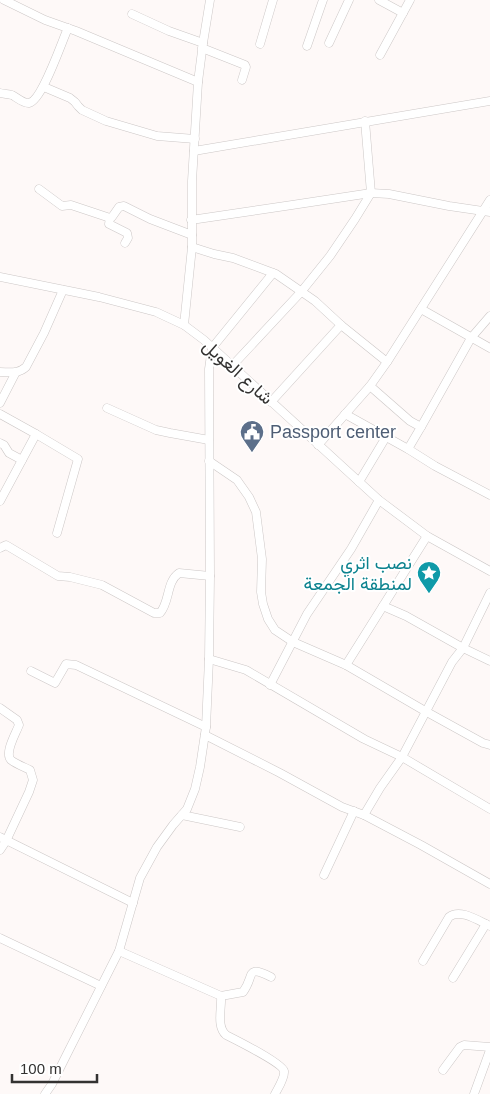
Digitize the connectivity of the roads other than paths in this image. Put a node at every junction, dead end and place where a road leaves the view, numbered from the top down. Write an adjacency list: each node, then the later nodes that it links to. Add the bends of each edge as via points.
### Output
1 (6, 0): 10 (street)
2 (210, 0): 13 (street)
3 (273, 0): 12 (street)
4 (323, 0): 14 (street)
5 (349, 0): 11 (street)
6 (378, 0): 8 (street)
7 (410, 0): 8 (street)
8 (403, 13): 15 (street)
9 (132, 14): 13 (street)
10 (68, 28): 17 (street); 18 (street)
11 (329, 43)
12 (260, 44)
13 (202, 46): 16 (street, via 245,65); 17 (street)
14 (307, 46)
15 (380, 55)
16 (242, 80)
17 (198, 82): 22 (street)
18 (44, 87): 19 (street, via 29,103 12,95); 22 (street, via 70,98 82,110 106,120 157,136)
19 (2, 96)
20 (490, 101): 21 (street)
21 (364, 121): 23 (street); 25 (street)
22 (195, 139): 23 (street)
23 (194, 150): 29 (street)
24 (38, 189): 28 (street, via 62,206 71,204)
25 (371, 193): 27 (street); 29 (street); 36 (street, via 330,256)
26 (490, 200): 27 (street)
27 (487, 212): 37 (street)
28 (110, 218): 30 (street, via 124,206); 31 (street, via 109,224 127,233)
29 (192, 220): 30 (street)
30 (192, 235): 32 (street)
31 (125, 243)
32 (192, 247): 33 (street); 39 (street)
33 (273, 273): 36 (street); 42 (street)
34 (0, 277): 35 (street, شارع الغويل)
35 (63, 290): 39 (street, شارع الغويل, via 156,312); 47 (street, via 26,367)
36 (301, 292): 40 (street); 45 (street)
37 (421, 309): 41 (street); 44 (street)
38 (490, 316): 41 (street)
39 (184, 324): 42 (street, شارع الغويل)
40 (341, 325): 44 (street); 49 (street)
41 (471, 338): 43 (street); 54 (street)
42 (212, 348): 45 (street, شارع الغويل); 57 (street)
43 (490, 348)
44 (388, 362): 48 (street)
45 (232, 366): 49 (street, شارع الغويل)
46 (0, 372): 47 (street)
47 (16, 372): 50 (street)
48 (370, 386): 53 (street); 54 (street)
49 (271, 402): 59 (street, شارع الغويل)
50 (0, 403)
51 (107, 408): 57 (street, via 156,430)
52 (0, 414): 55 (street)
53 (346, 414): 56 (street); 59 (street)
54 (421, 427): 60 (street)
55 (36, 434): 61 (street); 67 (street, via 78,459)
56 (386, 437): 60 (street); 63 (street)
57 (209, 440): 62 (street)
58 (0, 443): 61 (street)
59 (318, 444): 63 (street, شارع الغويل)
60 (408, 449): 64 (street)
61 (22, 460): 66 (street)
62 (209, 461): 71 (street); 74 (street, via 237,480 256,512 262,560 262,604 275,630)
63 (359, 482): 65 (street, شارع الغويل)
64 (490, 495)
65 (379, 500): 68 (street, شارع الغويل); 74 (street)
66 (0, 501)
67 (57, 533)
68 (427, 536): 70 (street, شارع الغويل); 73 (street)
69 (0, 548): 71 (street, via 6,545 58,576 102,585 154,613 164,609 171,584 178,573)
70 (490, 571)
71 (210, 576): 76 (street)
72 (490, 593): 75 (street)
73 (383, 606): 75 (street); 78 (street)
74 (293, 642): 78 (street); 80 (street)
75 (463, 648): 77 (street); 82 (street)
76 (209, 659): 80 (street, via 246,670); 83 (street)
77 (490, 661)
78 (346, 665): 82 (street)
79 (31, 671): 83 (street, via 55,683 66,664 76,665)
80 (270, 684): 86 (street, via 364,739)
81 (0, 708): 92 (street, via 19,725 10,746 9,758 30,770 33,780)
82 (425, 712): 85 (street); 86 (street)
83 (206, 726): 84 (street)
84 (205, 735): 88 (street); 89 (street, via 195,790)
85 (490, 745)
86 (402, 757): 87 (street); 90 (street)
87 (490, 809)
88 (354, 811): 90 (street); 94 (street)
89 (182, 814): 91 (street); 96 (street, via 148,863)
90 (364, 815): 95 (street)
91 (240, 828)
92 (3, 839): 93 (street); 96 (street)
93 (0, 850)
94 (324, 876)
95 (490, 884)
96 (133, 903): 99 (street)
97 (488, 925): 100 (street, via 462,914 452,914); 102 (street)
98 (0, 938): 103 (street)
99 (118, 951): 103 (street); 104 (street)
100 (423, 961)
101 (271, 976): 104 (street, via 255,971 245,991)
102 (453, 978)
103 (101, 986): 107 (street)
104 (221, 996): 108 (street, via 223,1032 284,1070)
105 (490, 1049): 106 (street, via 464,1045); 109 (street)
106 (443, 1070)
107 (45, 1094)
108 (275, 1094)
109 (474, 1094)

